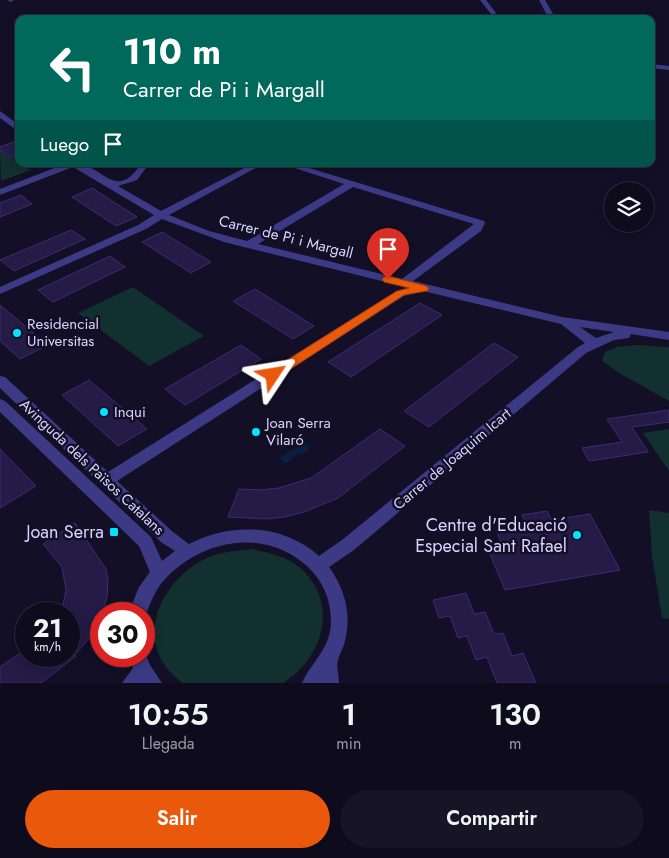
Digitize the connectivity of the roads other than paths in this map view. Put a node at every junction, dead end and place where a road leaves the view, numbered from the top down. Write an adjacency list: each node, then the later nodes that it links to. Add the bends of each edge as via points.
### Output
1 (483, 0): 3 (street)
2 (542, 0): 4 (street)
3 (493, 13)
4 (550, 15)
5 (655, 66): 6 (street)
6 (669, 68)
7 (0, 114): 8 (street)
8 (15, 125)
9 (66, 167): 16 (street)
10 (79, 167): 14 (street, Carrer de Pi i Margall)
11 (143, 167): 14 (street, via 132,180)
12 (253, 167): 17 (street)
13 (297, 167): 15 (street)
14 (106, 183): 17 (street, Carrer de Pi i Margall)
15 (351, 184): 18 (street); 19 (street, via 480,223 477,229)
16 (0, 192)
17 (162, 216): 18 (street, Carrer de Pi i Margall, via 205,233); 21 (street)
18 (249, 245): 19 (street, Carrer de Pi i Margall)
19 (404, 283): 20 (street, Carrer de Pi i Margall)
20 (424, 289): 22 (street, Carrer de Pi i Margall, via 562,321); 27 (street, via 400,293)
21 (0, 291)
22 (584, 336): 23 (street, Carrer de Joaquim Icart); 23 (street, Carrer de Pi i Margall); 29 (street, Carrer de Joaquim Icart, via 348,545)
23 (603, 336): 24 (street, Carrer de Pi i Margall)
24 (669, 336)
25 (0, 380): 27 (street, Avinguda dels Països Catalans)
26 (0, 404): 30 (street, Avinguda dels Països Catalans, via 145,542)
27 (107, 480): 28 (street, Avinguda dels Països Catalans, via 167,537)
28 (187, 551): 29 (street, via 226,537 261,537 287,543); 30 (street)
29 (319, 566): 32 (street, via 332,586 339,610 336,644)
30 (159, 573): 31 (street)
31 (142, 602)
32 (328, 661): 33 (street); 34 (street)
33 (310, 683)
34 (330, 683)

